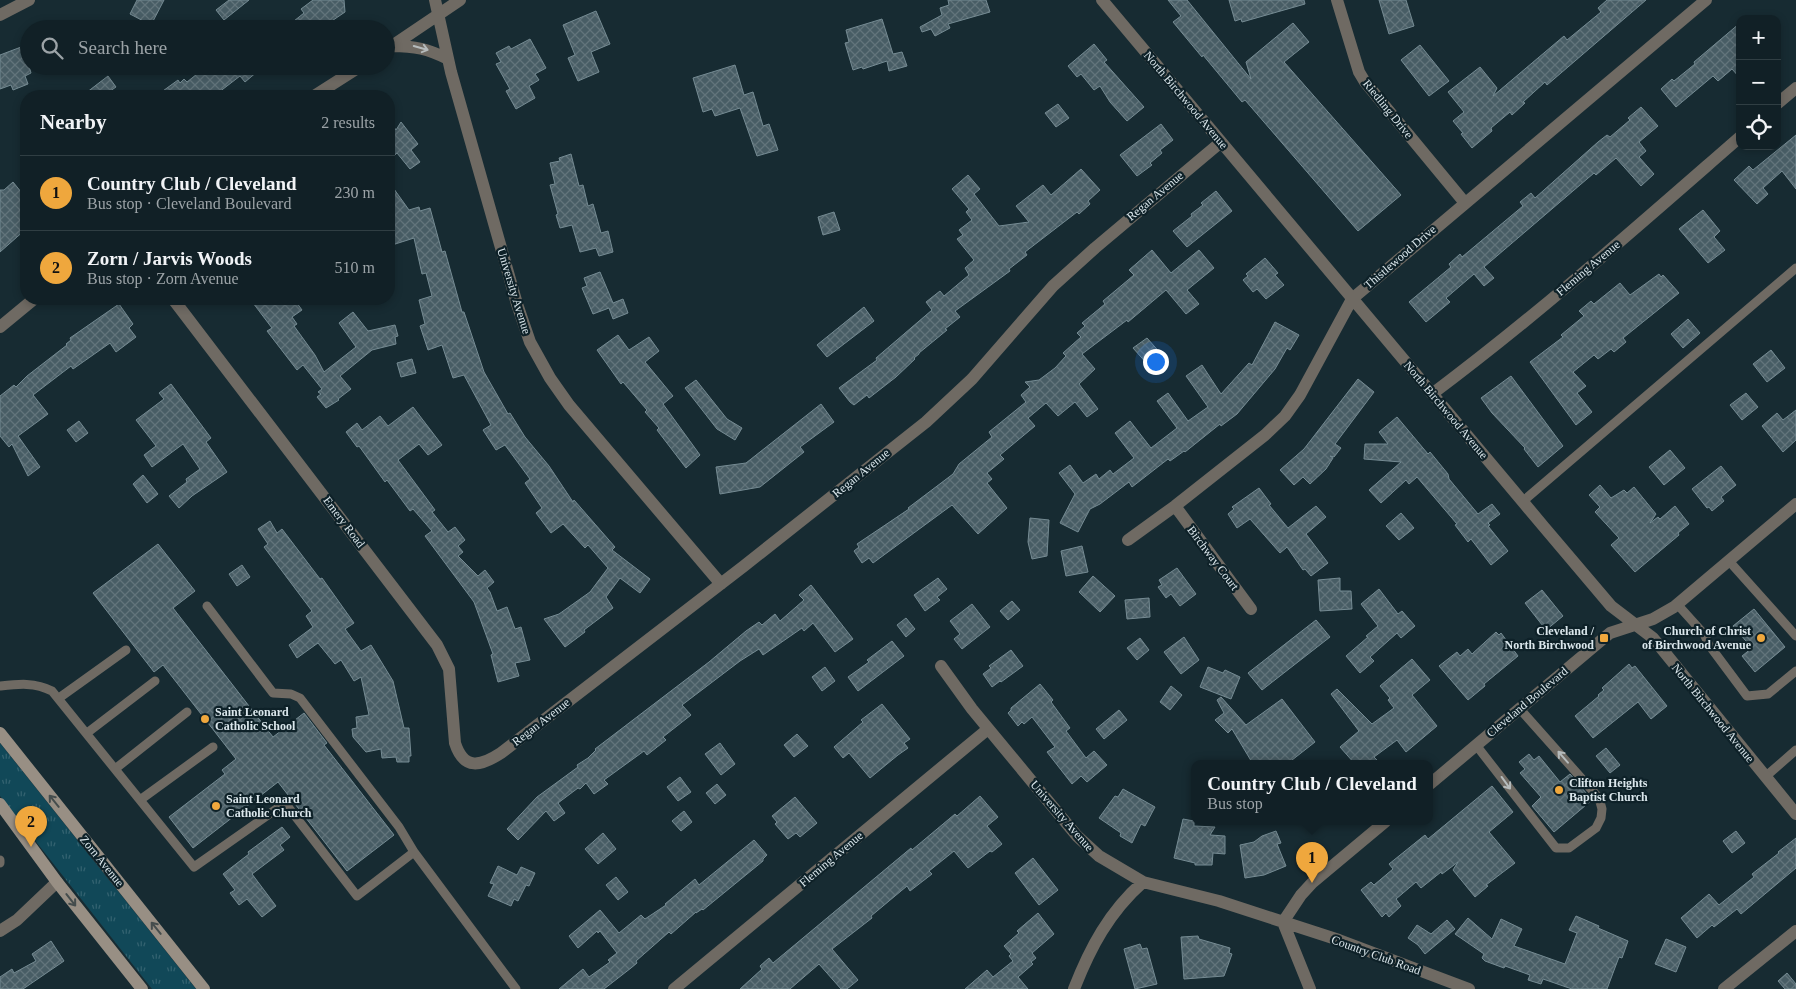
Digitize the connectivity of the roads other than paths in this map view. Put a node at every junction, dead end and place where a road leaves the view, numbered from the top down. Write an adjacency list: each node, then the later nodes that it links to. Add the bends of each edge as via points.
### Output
1 (29, 0): 7 (street)
2 (435, 0): 8 (street, University Avenue)
3 (460, 0): 8 (street)
4 (1102, 0): 17 (street, North Birchwood Avenue)
5 (1337, 0): 18 (street, Riedling Drive, via 1364,82)
6 (1706, 0): 18 (street, Thistlewood Drive)
7 (0, 15)
8 (439, 16): 9 (street); 11 (street, University Avenue)
9 (395, 44)
10 (395, 47): 11 (street, one-way to 11, via 422,48)
11 (448, 59): 30 (street, University Avenue, via 530,342 569,405)
12 (347, 75): 14 (street)
13 (1796, 88): 15 (street)
14 (323, 90)
15 (1781, 101)
16 (1736, 140): 24 (street, Fleming Avenue, via 1603,256)
17 (1221, 142): 20 (street, North Birchwood Avenue); 30 (street, Regan Avenue, via 1053,286 972,379 926,422)
18 (1465, 203): 20 (street, Thistlewood Drive)
19 (1796, 268): 25 (lane)
20 (1352, 299): 24 (street, North Birchwood Avenue); 27 (street, Thistlewood Drive, via 1300,395 1285,416)
21 (27, 305): 23 (street)
22 (178, 305): 50 (street, Emery Road, via 437,644 449,669 455,743 458,753)
23 (0, 327)
24 (1432, 394): 25 (street, North Birchwood Avenue)
25 (1522, 502): 34 (street, North Birchwood Avenue, via 1611,606)
26 (1796, 504): 29 (street, Cleveland Boulevard)
27 (1174, 506): 28 (street, Thistlewood Drive); 33 (street, Birchway Court)
28 (1128, 540)
29 (1729, 561): 31 (street, Cleveland Boulevard); 35 (lane)
30 (721, 584): 50 (street, Regan Avenue, via 501,753 479,764)
31 (1677, 604): 34 (street, Cleveland Boulevard, via 1654,619); 38 (lane, via 1704,634 1747,696 1768,694)
32 (207, 606): 58 (lane, via 273,694 291,694 300,698 399,827)
33 (1251, 609)
34 (1635, 625): 42 (street, Cleveland Boulevard, via 1610,633); 52 (street, North Birchwood Avenue, via 1653,638)
35 (1796, 636)
36 (126, 650): 41 (lane)
37 (941, 666): 44 (street, University Avenue)
38 (1796, 671)
39 (155, 681): 46 (lane)
40 (0, 686): 41 (lane, via 41,685)
41 (59, 698): 46 (lane)
42 (1519, 708): 47 (street, Cleveland Boulevard); 47 (lane, one-way to 42, via 1556,848 1569,848 1596,828 1602,809 1599,798)
43 (187, 712): 51 (lane)
44 (988, 729): 60 (street, University Avenue, via 1087,846 1111,865); 67 (street, Fleming Avenue)
45 (0, 733): 65 (main road, Zorn Avenue, one-way to 45)
46 (87, 734): 51 (lane)
47 (1476, 744): 53 (street, Cleveland Boulevard)
48 (213, 747): 54 (lane)
49 (1796, 750): 52 (lane)
50 (469, 763)
51 (115, 769): 54 (lane)
52 (1765, 777): 56 (street, North Birchwood Avenue)
53 (1433, 781)
54 (140, 800): 58 (lane, via 194,867 285,803 357,896)
55 (0, 804): 59 (main road)
56 (1796, 814)
57 (1381, 825): 61 (street, via 1312,883)
58 (414, 852): 66 (lane)
59 (57, 882): 62 (street, via 17,920); 64 (main road, one-way to 64)
60 (1143, 882): 61 (street, University Avenue, via 1219,901); 68 (street, via 1109,918 1086,958)
61 (1283, 922): 69 (street); 70 (street, Country Club Road)
62 (0, 931)
63 (1796, 931): 71 (street)
64 (142, 989)
65 (204, 989)
66 (516, 989)
67 (674, 989)
68 (1074, 989)
69 (1310, 989)
70 (1469, 989)
71 (1724, 989)

